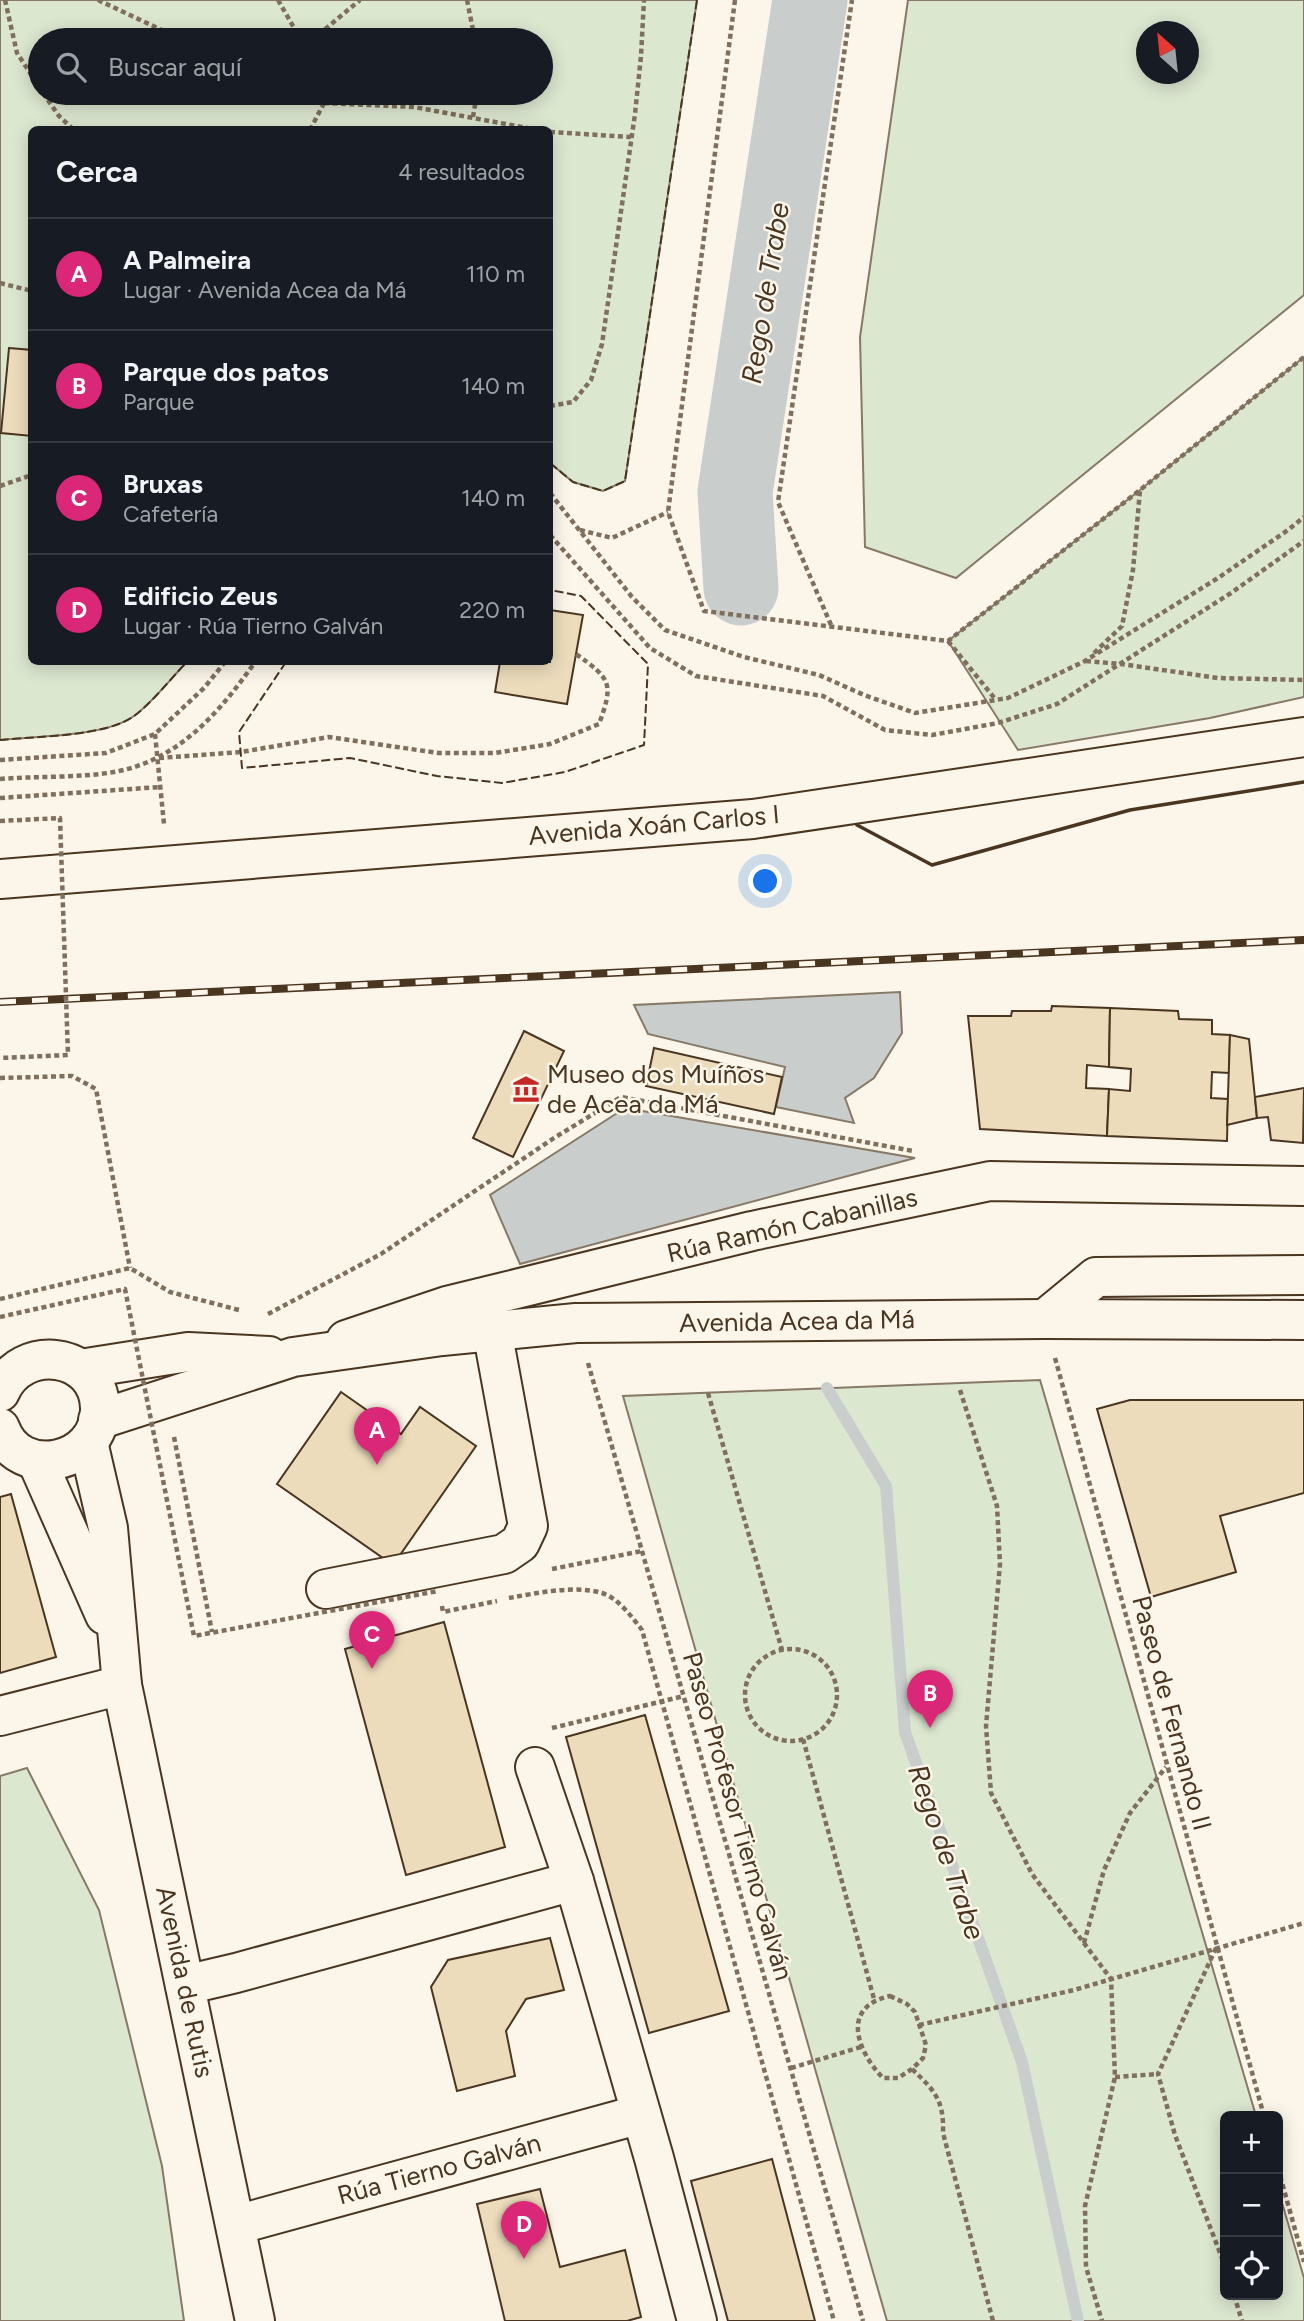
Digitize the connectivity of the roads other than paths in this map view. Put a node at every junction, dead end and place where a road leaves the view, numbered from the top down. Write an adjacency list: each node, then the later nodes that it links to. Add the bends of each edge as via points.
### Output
1 (1304, 737): 2 (street, Avenida Xoán Carlos I, via 753,819)
2 (0, 879)
3 (1304, 1186): 8 (street, Rúa Ramón Cabanillas, via 990,1181 752,1231 447,1306)
4 (1304, 1275): 5 (street, via 1096,1277)
5 (1045, 1319): 6 (street, Avenida Acea da Má); 7 (street, Avenida Acea da Má, via 576,1323)
6 (1304, 1320)
7 (492, 1330): 8 (street, Avenida Acea da Má); 13 (street, via 528,1526 520,1543 504,1554 436,1579)
8 (292, 1357): 9 (street, via 188,1352); 11 (street)
9 (80, 1369): 10 (street, via 66,1362 35,1360 9,1376); 11 (street, Avenida de Rutis, via 97,1392 100,1406)
10 (0, 1390)
11 (93, 1431): 12 (street, via 78,1452 51,1462); 14 (street, Avenida de Rutis)
12 (12, 1447): 14 (street)
13 (326, 1589)
14 (118, 1642): 15 (street, Avenida de Rutis)
15 (122, 1685): 16 (street); 19 (street, Avenida de Rutis)
16 (0, 1716)
17 (536, 1767): 18 (street)
18 (574, 1881): 19 (street); 20 (street)
19 (185, 1985): 21 (street, Avenida de Rutis)
20 (641, 2114): 21 (street, Rúa Tierno Galván); 23 (street)
21 (236, 2225): 22 (street, Avenida de Rutis)
22 (256, 2321)
23 (697, 2321)

